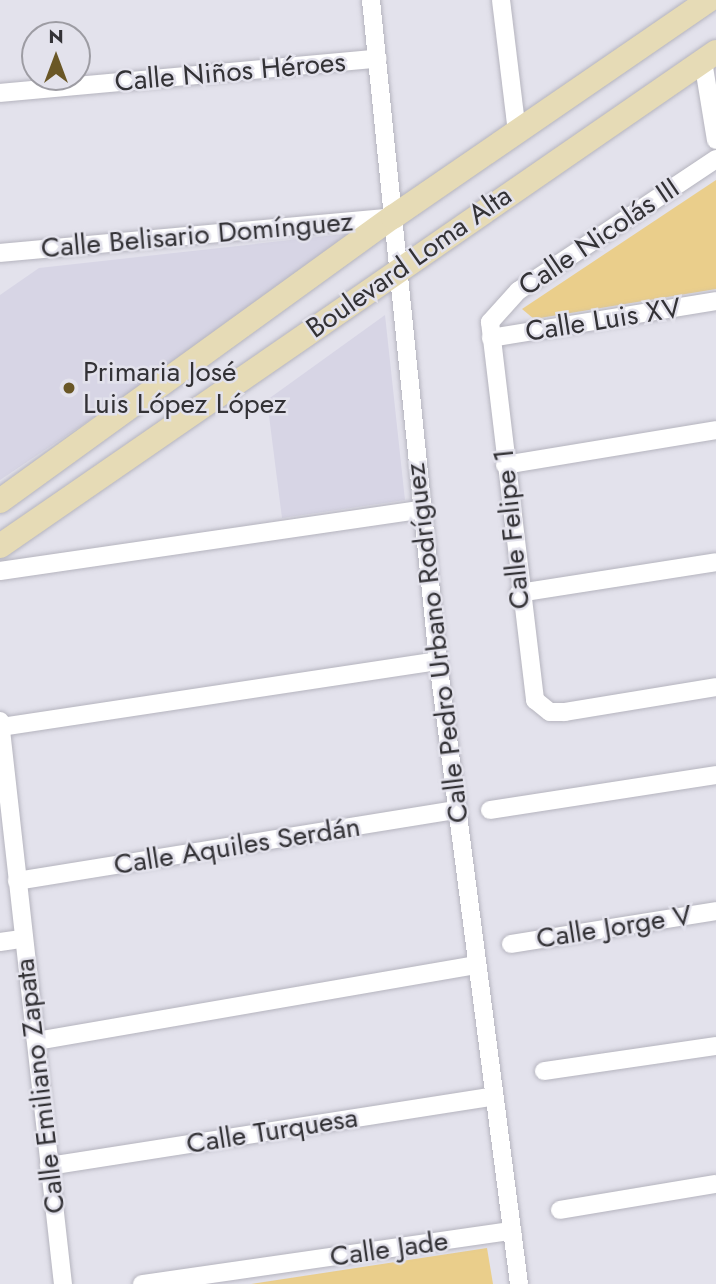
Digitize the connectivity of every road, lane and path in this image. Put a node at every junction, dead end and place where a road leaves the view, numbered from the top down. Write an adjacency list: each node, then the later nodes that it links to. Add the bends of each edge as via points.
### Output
1 (371, 0): 5 (street, Calle Pedro Urbano Rodríguez)
2 (501, 0): 7 (street)
3 (709, 0): 7 (street, Boulevard Loma Alta)
4 (710, 56): 8 (street); 12 (street, Boulevard Loma Alta)
5 (377, 59): 6 (street, Calle Niños Héroes); 10 (street, Calle Pedro Urbano Rodríguez)
6 (0, 93)
7 (517, 132): 10 (street, Boulevard Loma Alta)
8 (716, 140)
9 (716, 159): 14 (street, Calle Nicolás III, via 518,291)
10 (394, 216): 11 (street, Calle Belisario Domínguez); 12 (street, Calle Pedro Urbano Rodríguez); 17 (street, Boulevard Loma Alta)
11 (0, 253)
12 (398, 269): 18 (street, Calle Pedro Urbano Rodríguez); 19 (street, Boulevard Loma Alta)
13 (716, 301): 14 (street, Calle Luis XV)
14 (491, 330): 16 (street, Calle Felipe 1)
15 (716, 430): 16 (street)
16 (505, 465): 22 (street, Calle Felipe 1)
17 (0, 501)
18 (420, 510): 21 (street); 23 (street, Calle Pedro Urbano Rodríguez)
19 (0, 546)
20 (716, 562): 22 (street)
21 (0, 571)
22 (519, 593): 24 (street, Calle Felipe 1, via 535,700 550,712)
23 (438, 661): 26 (street); 28 (street, Calle Pedro Urbano Rodríguez)
24 (716, 687)
25 (0, 721): 26 (street, Calle Emiliano Zapata)
26 (1, 727): 30 (street, Calle Emiliano Zapata)
27 (716, 775): 29 (street)
28 (456, 810): 30 (street, Calle Aquiles Serdán); 35 (street, Calle Pedro Urbano Rodríguez)
29 (490, 810)
30 (17, 881): 32 (street, Calle Emiliano Zapata)
31 (716, 911): 34 (street, Calle Jorge V)
32 (22, 939): 33 (street); 36 (street, Calle Emiliano Zapata)
33 (0, 942)
34 (511, 944)
35 (476, 965): 36 (street); 39 (street, Calle Pedro Urbano Rodríguez)
36 (36, 1041): 40 (street, Calle Emiliano Zapata)
37 (716, 1046): 38 (street)
38 (544, 1071)
39 (494, 1096): 40 (street, Calle Turquesa); 43 (street, Calle Pedro Urbano Rodríguez)
40 (49, 1166): 44 (street, Calle Emiliano Zapata)
41 (716, 1184): 42 (street)
42 (560, 1210)
43 (512, 1231): 45 (street, Calle Jade); 46 (street, Calle Pedro Urbano Rodríguez)
44 (63, 1284)
45 (142, 1284)
46 (519, 1284)

